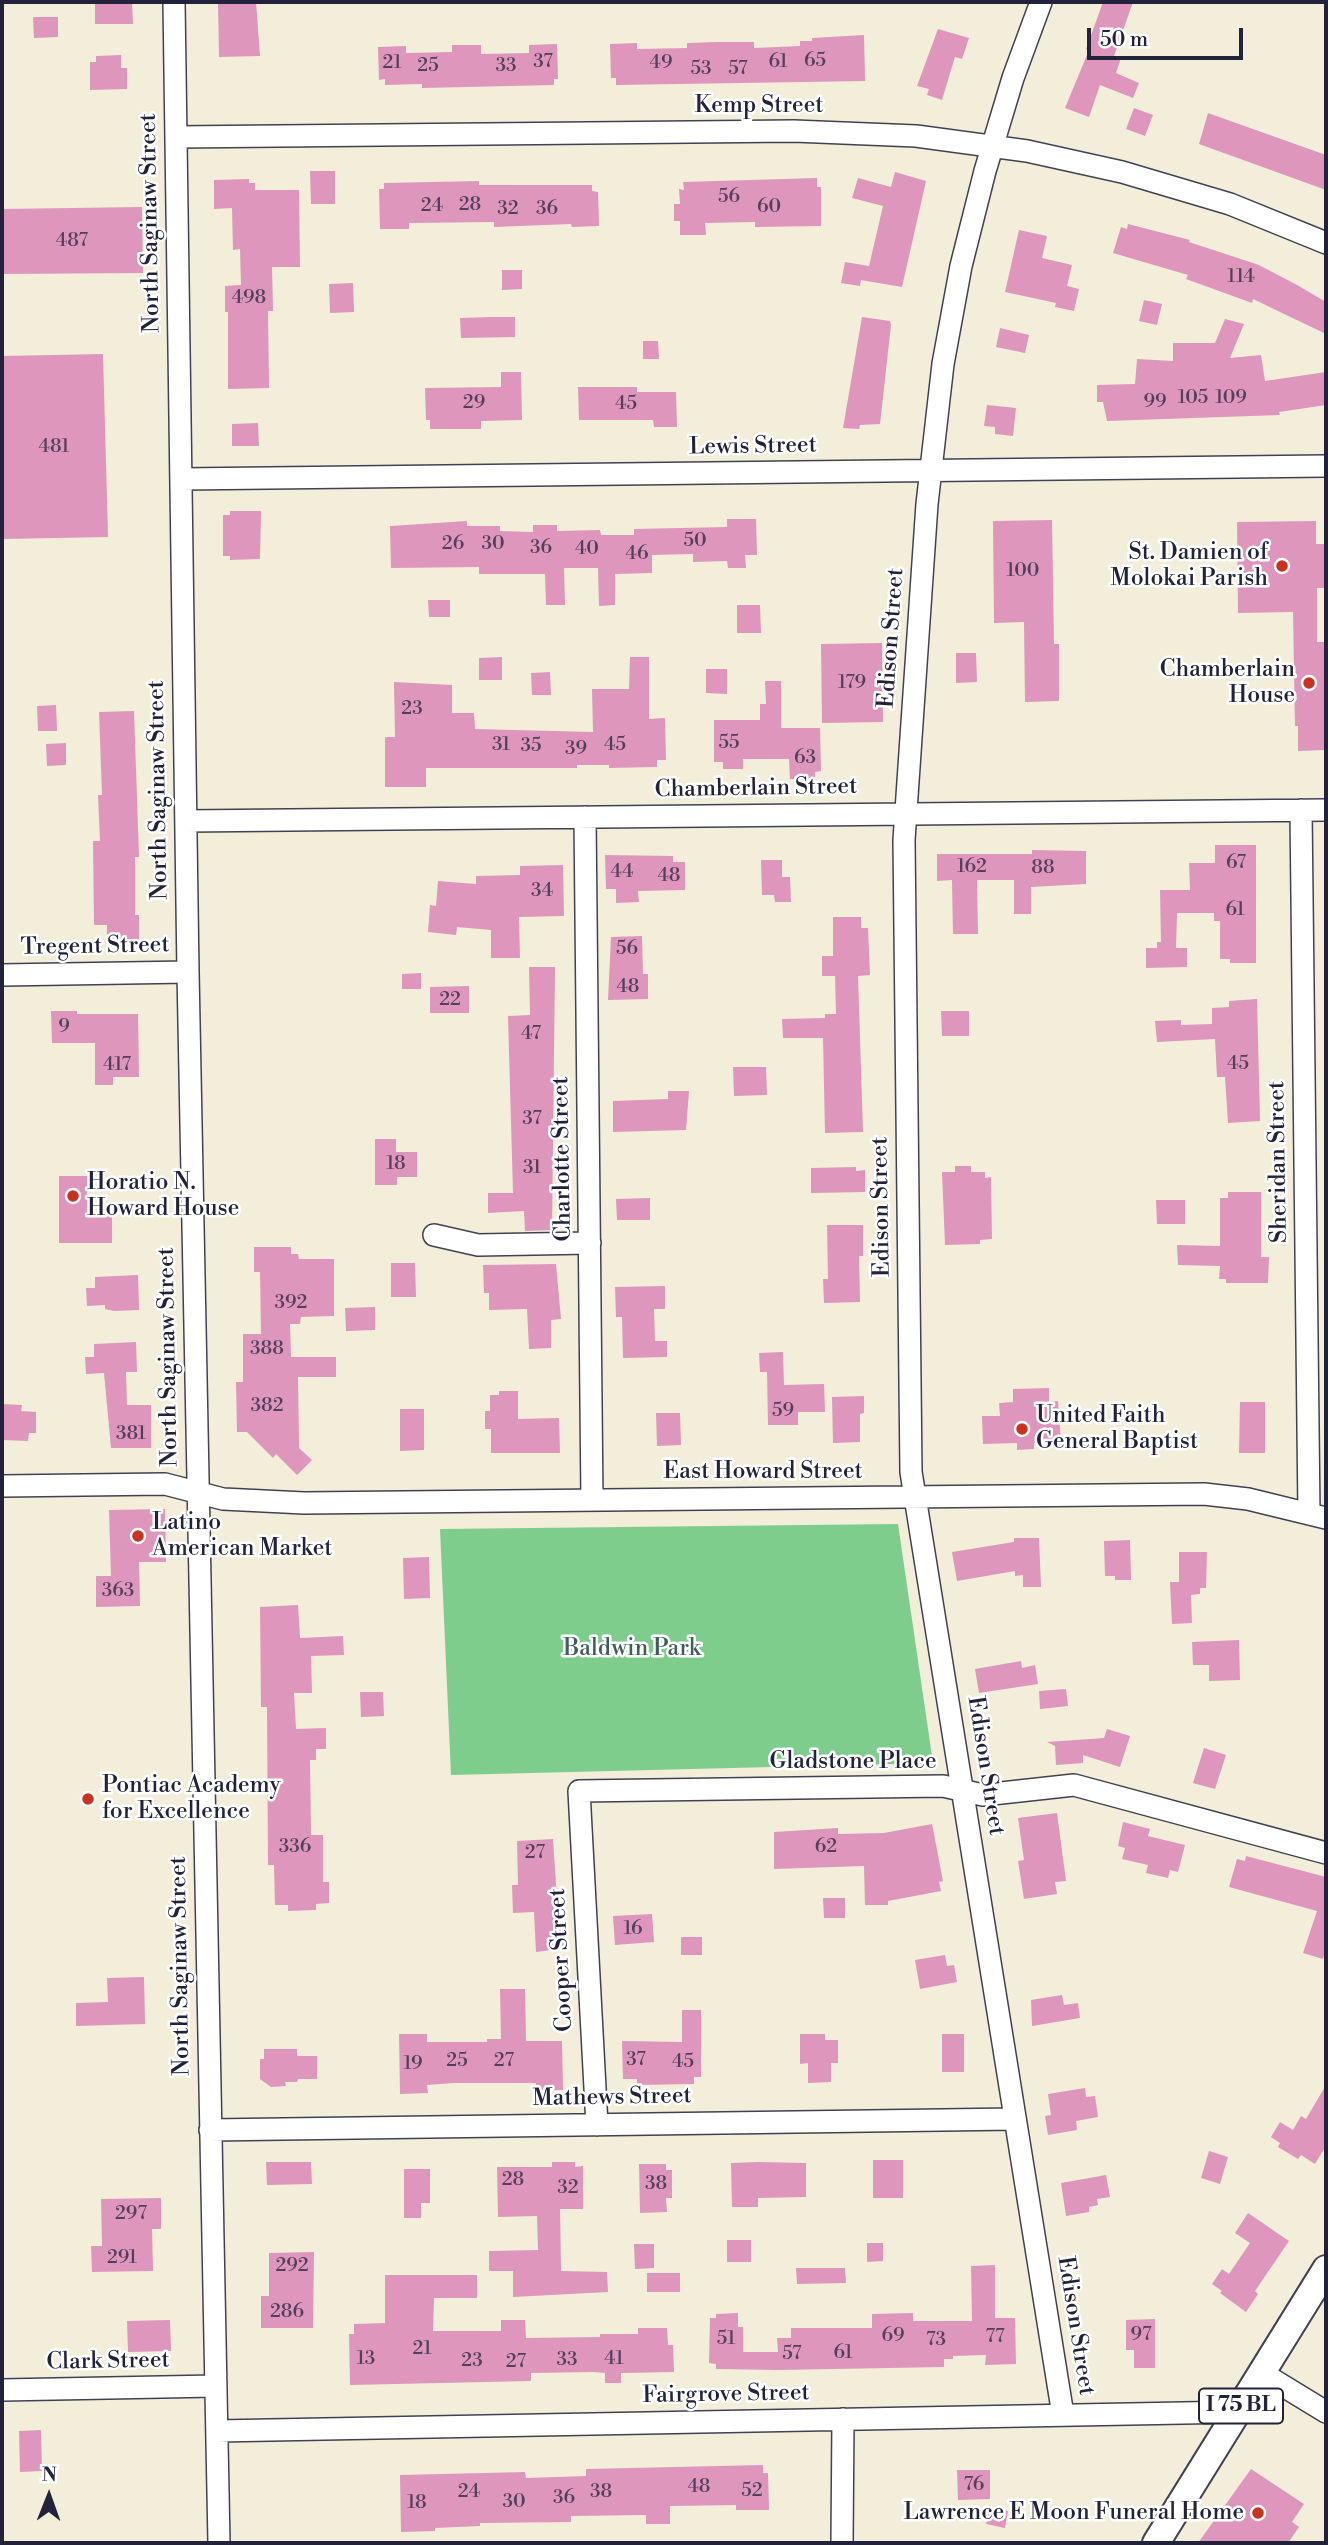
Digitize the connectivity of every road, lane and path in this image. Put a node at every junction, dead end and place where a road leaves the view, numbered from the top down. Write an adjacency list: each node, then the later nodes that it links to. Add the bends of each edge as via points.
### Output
1 (173, 2): 3 (street, North Saginaw Street)
2 (1041, 2): 4 (street, Edison Street)
3 (176, 137): 4 (street, Kemp Street, via 794,131 890,134); 8 (street, North Saginaw Street)
4 (992, 145): 5 (street, Kemp Street, via 1166,183); 7 (street, Edison Street, via 954,300)
5 (1326, 243)
6 (1326, 466): 7 (street, Lewis Street)
7 (930, 472): 8 (street, Lewis Street); 11 (street, Edison Street)
8 (181, 479): 13 (street, North Saginaw Street)
9 (1301, 810): 10 (street, Chamberlain Street); 11 (street, Chamberlain Street); 22 (street, Sheridan Street)
10 (1326, 810)
11 (906, 814): 12 (street, Chamberlain Street); 20 (street, Edison Street, via 911,1472)
12 (585, 817): 13 (street, Chamberlain Street); 17 (street, Charlotte Street)
13 (186, 821): 14 (street, North Saginaw Street)
14 (188, 972): 15 (street, Tregent Street); 19 (street, North Saginaw Street)
15 (2, 975)
16 (434, 1235): 17 (street, via 478,1245)
17 (590, 1244): 21 (street, Charlotte Street)
18 (2, 1486): 19 (street, East Howard Street, via 164,1484)
19 (198, 1492): 21 (street, East Howard Street, via 223,1499 281,1503); 28 (street, North Saginaw Street)
20 (915, 1497): 21 (street, East Howard Street); 22 (street, East Howard Street, via 1205,1494); 24 (street, Edison Street)
21 (593, 1500)
22 (1317, 1516)
23 (579, 1791): 24 (street, Gladstone Place, via 943,1786); 27 (street, Cooper Street)
24 (963, 1791): 25 (street, Gladstone Place, via 983,1796 1052,1785 1083,1786); 26 (street, Edison Street)
25 (1326, 1853)
26 (1015, 2119): 27 (street, Mathews Street); 35 (street, Edison Street)
27 (597, 2125): 28 (street, Mathews Street)
28 (210, 2130): 31 (street, North Saginaw Street)
29 (1326, 2269): 30 (main road, I 75 BL)
30 (1262, 2373): 33 (main road, I 75 BL); 34 (street)
31 (215, 2386): 32 (street, Clark Street); 37 (street, North Saginaw Street)
32 (2, 2390)
33 (1237, 2412): 35 (street, Fairgrove Street); 40 (main road, I 75 BL)
34 (1326, 2412)
35 (1063, 2415): 36 (street, Fairgrove Street)
36 (843, 2419): 37 (street, Fairgrove Street); 39 (street)
37 (216, 2431): 38 (street, North Saginaw Street)
38 (219, 2543)
39 (842, 2543)
40 (1156, 2543)

